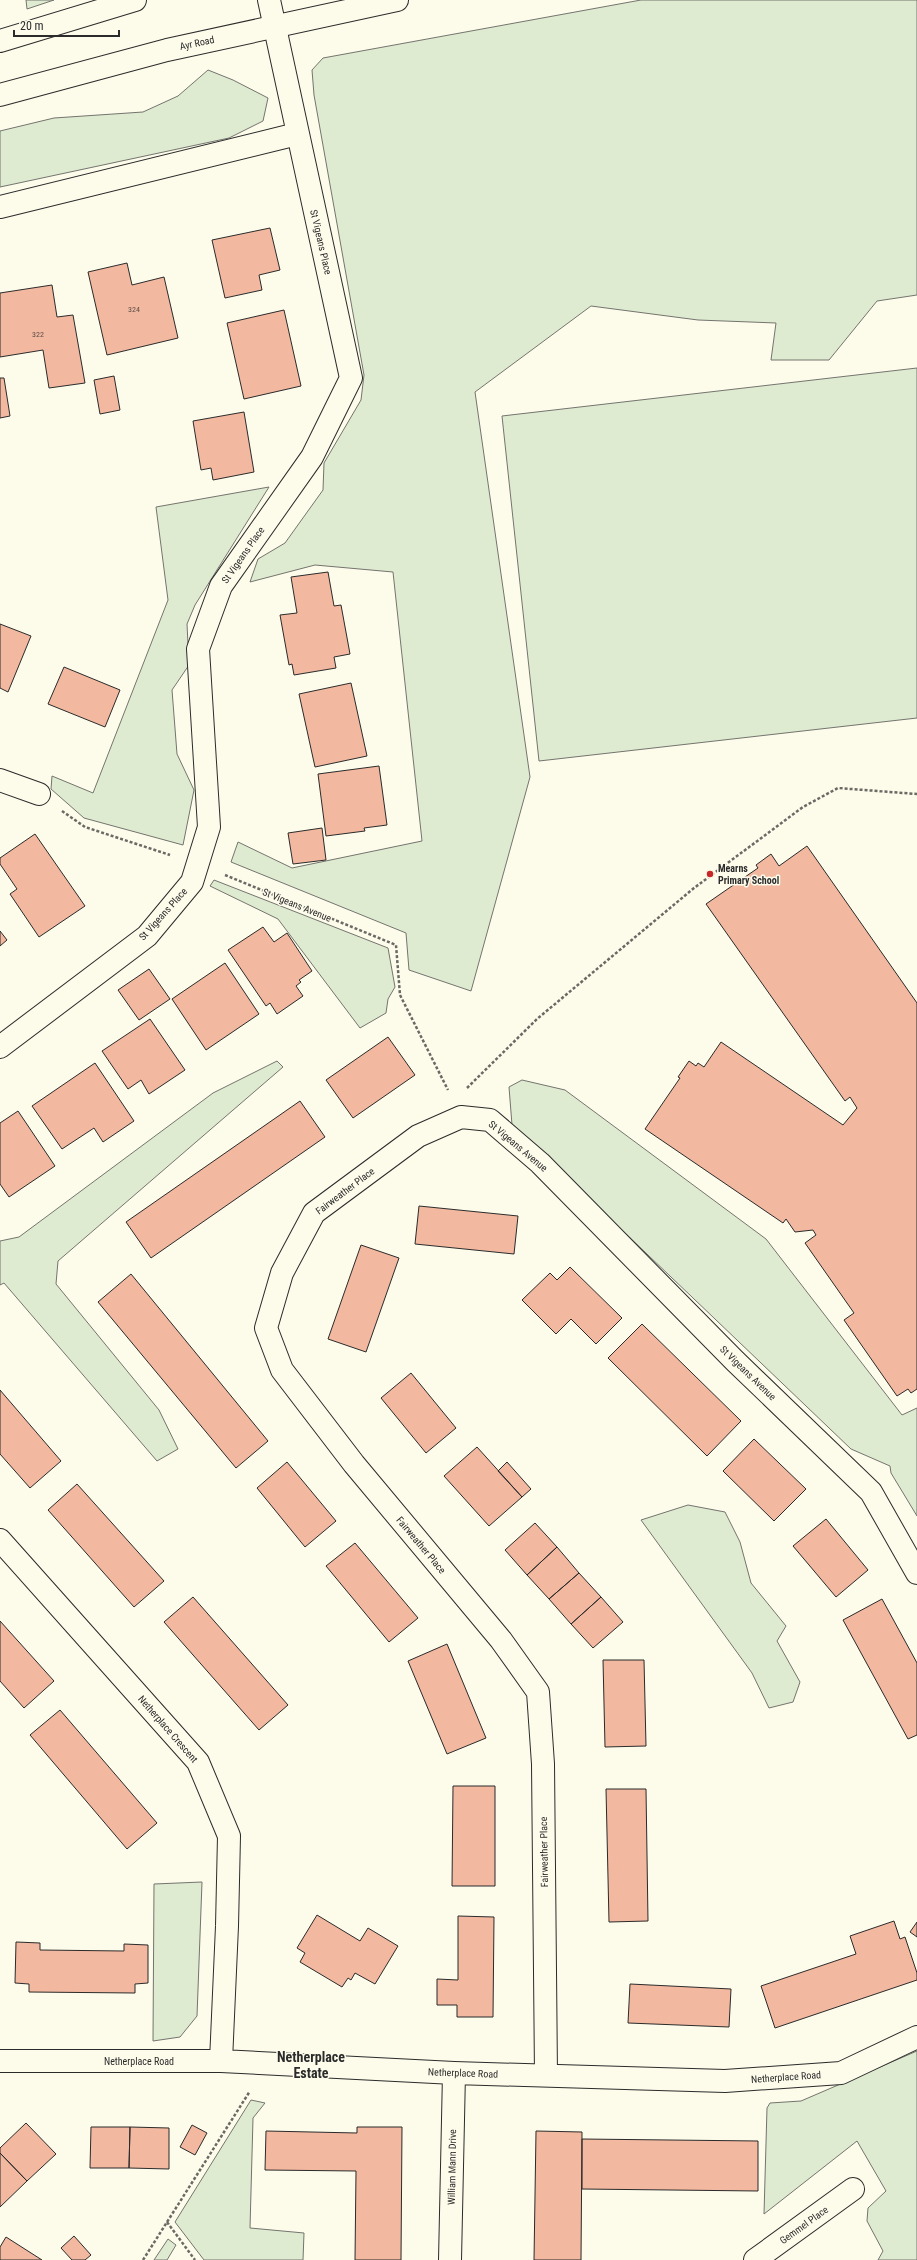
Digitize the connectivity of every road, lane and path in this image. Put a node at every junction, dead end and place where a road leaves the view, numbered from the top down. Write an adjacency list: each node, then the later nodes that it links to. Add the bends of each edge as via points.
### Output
1 (135, 0): 5 (street)
2 (269, 0): 4 (street, St Vigeans Place)
3 (397, 0): 4 (street, Ayr Road)
4 (274, 27): 6 (street, Ayr Road, via 167,50); 7 (street, St Vigeans Place)
5 (0, 41)
6 (0, 95)
7 (297, 134): 8 (street); 12 (street, St Vigeans Place, via 351,378 312,457 221,586 198,648 209,827)
8 (0, 207)
9 (0, 780): 10 (street)
10 (39, 794): 12 (path, St Vigeans Avenue, via 85,827)
11 (917, 794): 14 (path, via 838,788 803,807 694,888 537,1019)
12 (198, 864): 13 (street, St Vigeans Place, via 192,882 147,936); 14 (path, St Vigeans Avenue, via 396,945 400,995)
13 (0, 1047)
14 (457, 1109): 16 (street, St Vigeans Avenue, via 490,1120 540,1163 735,1361 871,1492); 22 (street, Fairweather Place, via 314,1213 282,1272 266,1328 282,1370 354,1464 501,1640 538,1692 543,1764)
15 (0, 1540): 19 (street, Netherplace Crescent, via 198,1762 228,1836)
16 (917, 1573)
17 (917, 2036): 22 (street, Netherplace Road, via 841,2073 725,2081)
18 (0, 2061): 19 (street, Netherplace Road)
19 (221, 2061): 20 (street, Netherplace Road)
20 (267, 2064): 21 (street, Netherplace Road); 24 (path)
21 (454, 2073): 22 (street, Netherplace Road); 27 (street, William Mann Drive)
22 (546, 2075)
23 (853, 2189): 28 (street, Gemmel Place)
24 (167, 2222): 25 (path); 26 (path)
25 (143, 2260)
26 (195, 2260)
27 (450, 2260)
28 (755, 2260)

